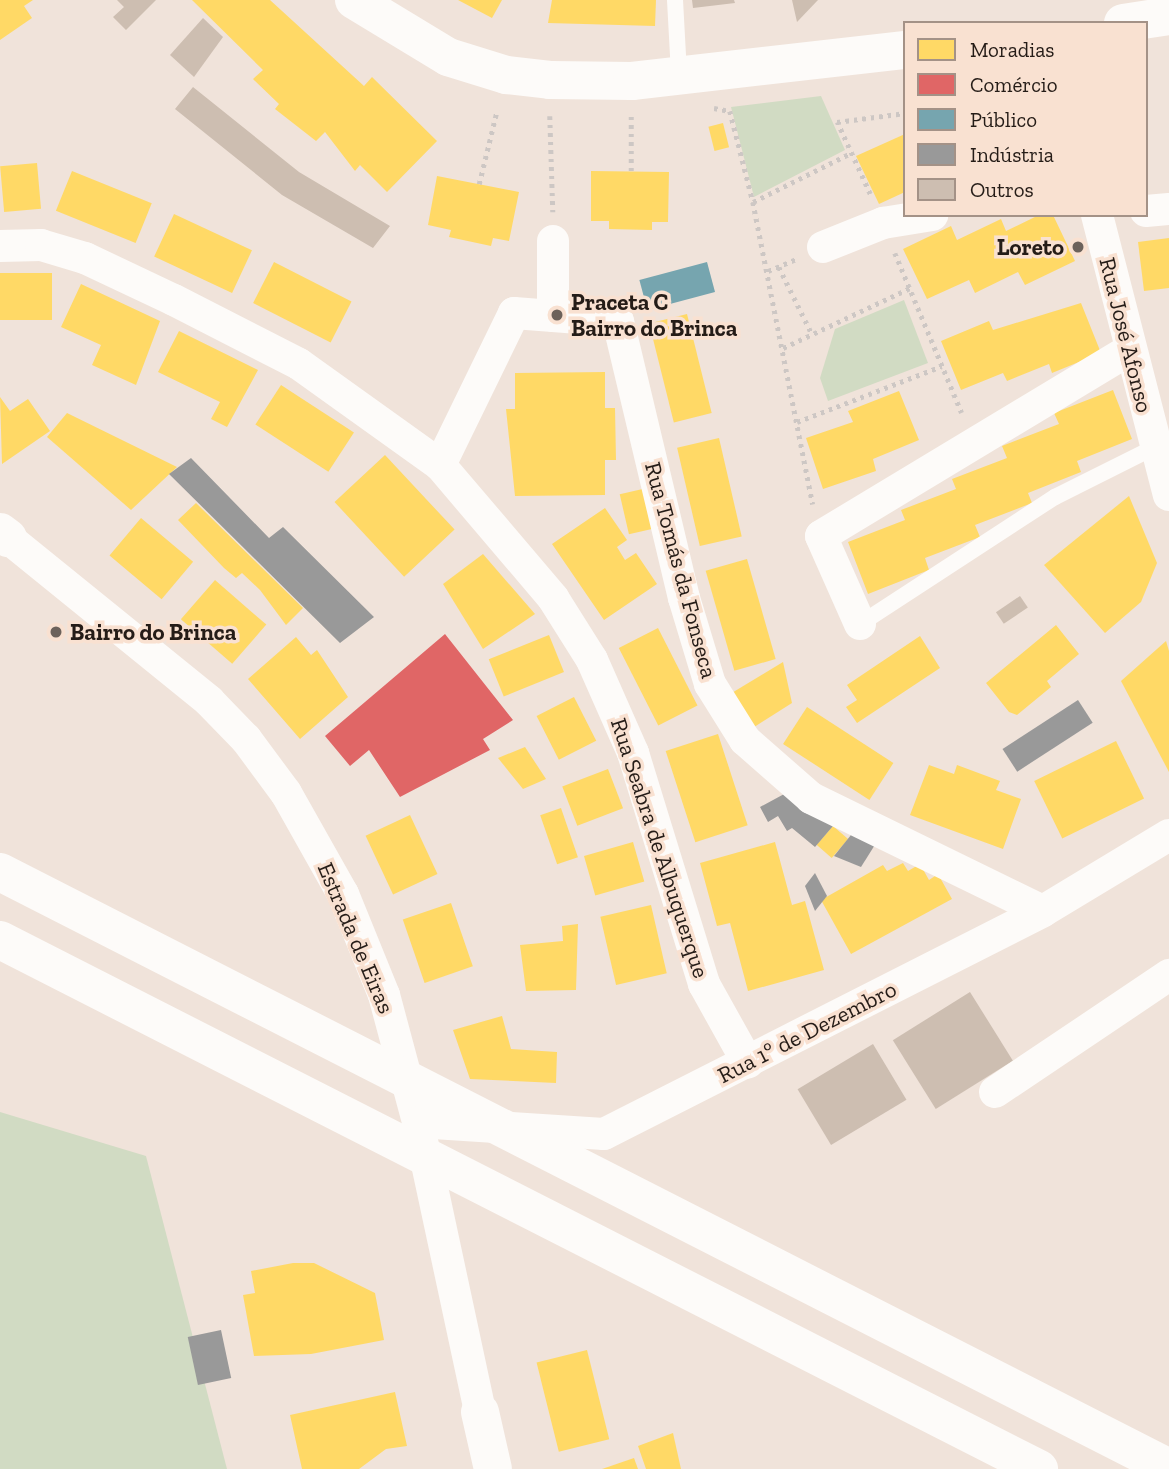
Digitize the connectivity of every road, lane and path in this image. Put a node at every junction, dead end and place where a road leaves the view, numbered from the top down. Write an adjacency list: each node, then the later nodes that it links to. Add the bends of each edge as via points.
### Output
1 (354, 0): 6 (main road, via 448,57 506,75 632,81)
2 (675, 0): 6 (lane)
3 (1169, 16): 4 (main road)
4 (1137, 21)
5 (903, 50): 6 (main road)
6 (694, 74): 14 (path, via 715,113 730,111)
7 (632, 104): 12 (path)
8 (498, 108): 13 (path)
9 (903, 113): 11 (path, via 837,122)
10 (550, 119): 20 (path)
11 (851, 153): 14 (path); 19 (path)
12 (631, 171)
13 (479, 184)
14 (753, 202): 27 (path)
15 (1169, 209): 16 (street)
16 (1148, 211)
17 (920, 217): 19 (street)
18 (1098, 217): 28 (street, Rua José Afonso)
19 (883, 223): 22 (street); 24 (path)
20 (554, 241): 25 (street)
21 (0, 246): 33 (street, Rua Seabra de Albuquerque, via 41,245 85,258 174,300 299,364)
22 (823, 247)
23 (779, 267): 26 (path)
24 (910, 288): 26 (path); 29 (path)
25 (553, 316): 33 (street, Rua Tomás da Fonseca, via 514,313); 40 (street, Rua Tomás da Fonseca, via 618,321 684,598 710,684 745,740 811,798)
26 (812, 334): 27 (path)
27 (783, 348): 30 (path)
28 (1128, 351): 31 (street); 32 (street, Rua José Afonso)
29 (942, 366): 30 (path); 31 (path)
30 (797, 422): 36 (path)
31 (974, 443): 36 (street)
32 (1155, 447): 34 (street, Rua José Afonso); 37 (lane, via 1055,497)
33 (440, 465): 43 (street, Rua Seabra de Albuquerque, via 553,598 592,660 633,753 704,984)
34 (1169, 495)
35 (4, 535): 45 (street, Estrada de Eiras, via 209,701 286,793 342,894 384,995)
36 (821, 536): 37 (street)
37 (860, 624)
38 (1169, 835): 40 (street, Rua 1º de Dezembro)
39 (0, 872): 47 (main road, via 762,1265)
40 (1043, 911): 43 (street, Rua 1º de Dezembro)
41 (0, 940): 49 (main road)
42 (1169, 975): 44 (street)
43 (748, 1063): 45 (street, Rua 1º de Dezembro, via 604,1135)
44 (995, 1092)
45 (418, 1122): 46 (street, Estrada de Eiras)
46 (480, 1412): 48 (main road, Estrada de Eiras)
47 (1169, 1468)
48 (493, 1469)
49 (1039, 1469)

